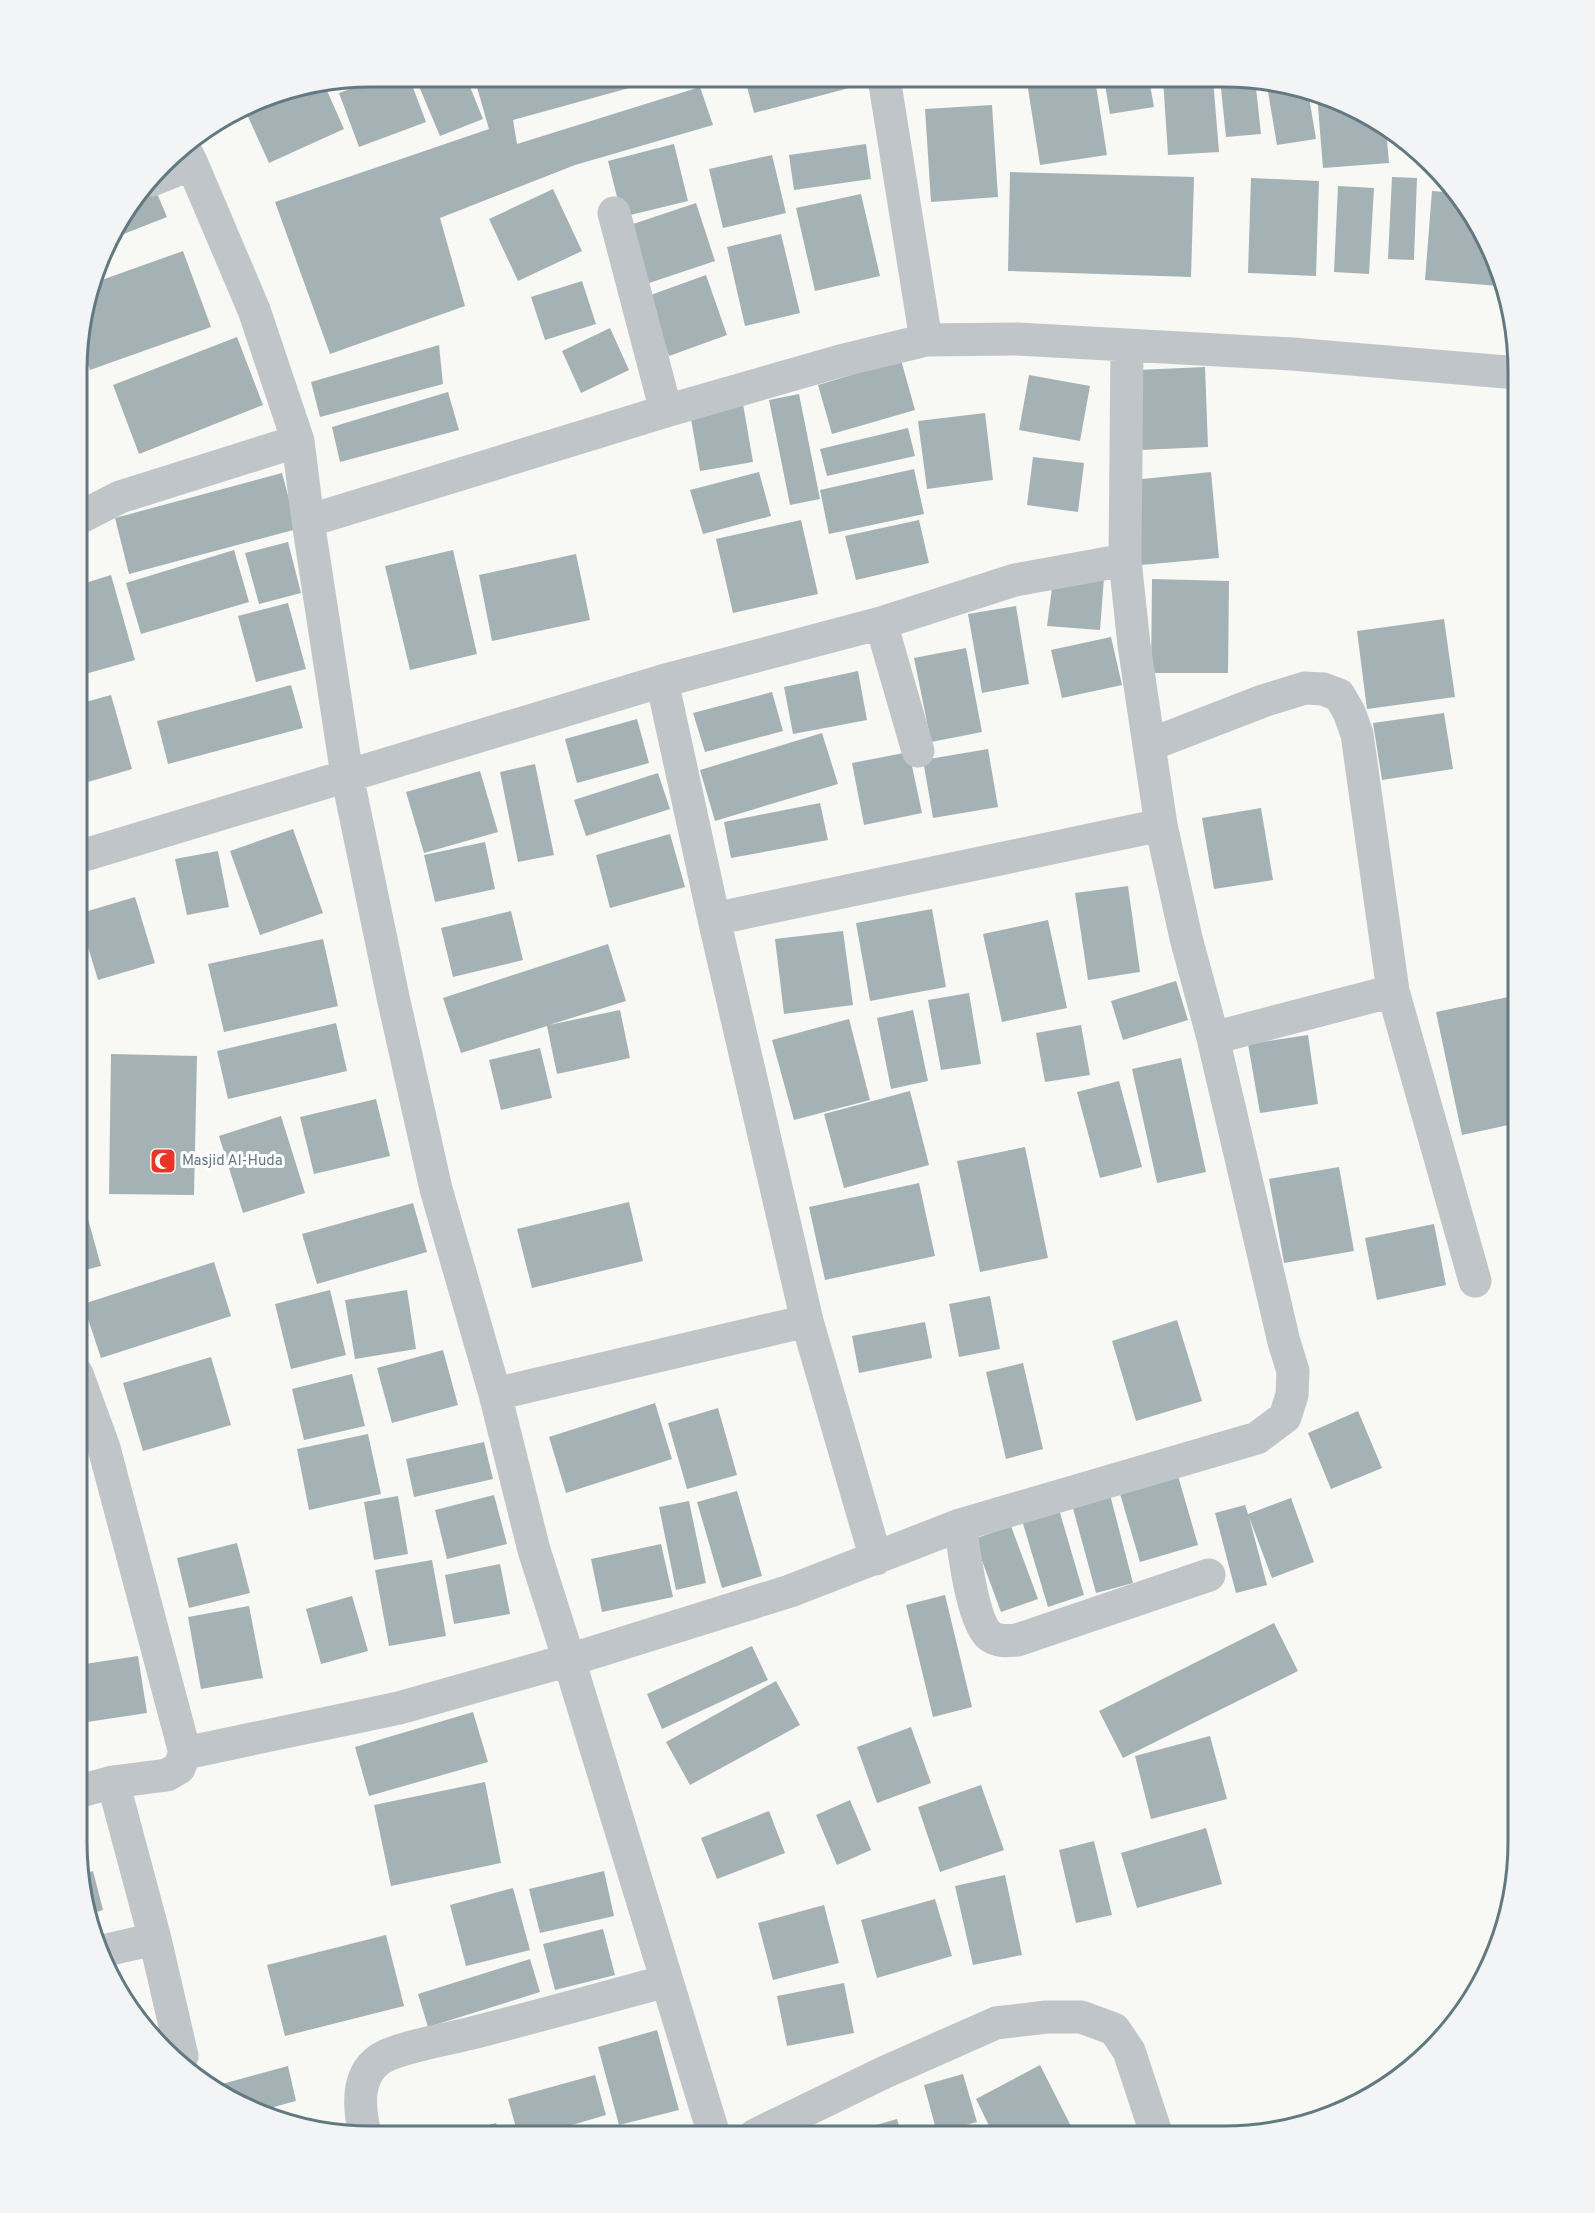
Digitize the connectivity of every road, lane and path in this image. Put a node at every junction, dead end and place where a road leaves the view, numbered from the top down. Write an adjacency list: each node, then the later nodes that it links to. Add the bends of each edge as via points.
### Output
1 (885, 87): 4 (street)
2 (187, 155): 8 (street, via 254,310)
3 (614, 213): 7 (street)
4 (927, 340): 5 (street, via 1017,339); 7 (street)
5 (1127, 346): 6 (street, via 1292,354); 11 (street)
6 (1508, 372)
7 (666, 411): 10 (street)
8 (298, 441): 9 (street, via 120,497); 10 (street)
9 (87, 514)
10 (308, 521): 16 (street)
11 (1125, 560): 12 (street, via 1015,580); 14 (street)
12 (881, 623): 13 (street); 15 (street)
13 (662, 681): 16 (street); 19 (street)
14 (1149, 745): 17 (street); 20 (street, via 1305,688 1339,695 1357,734)
15 (918, 751)
16 (347, 775): 18 (street); 24 (street, via 436,1189)
17 (1161, 825): 19 (street); 21 (street)
18 (87, 854)
19 (714, 919): 23 (street)
20 (1393, 991): 21 (street); 22 (street)
21 (1213, 1038): 26 (street, via 1293,1371 1292,1395 1285,1417 1257,1438)
22 (1475, 1281)
23 (807, 1321): 24 (street); 27 (street)
24 (495, 1394): 29 (street, via 534,1550)
25 (87, 1401): 30 (street, via 104,1448)
26 (960, 1525): 27 (street); 28 (street, via 975,1606 983,1627 998,1640 1017,1640)
27 (876, 1559): 29 (street)
28 (1209, 1575)
29 (569, 1660): 30 (street, via 399,1708); 35 (street)
30 (185, 1753): 31 (street, via 179,1768 167,1775)
31 (113, 1782): 32 (street); 33 (street)
32 (87, 1789)
33 (155, 1939): 34 (street); 36 (street)
34 (108, 1950)
35 (666, 1981): 37 (street, via 406,2049 381,2059 368,2072 361,2089); 38 (street)
36 (181, 2053)
37 (362, 2126)
38 (711, 2126)
39 (774, 2126): 40 (street, via 996,2023 1081,2017 1114,2029 1129,2051)
40 (1154, 2126)

